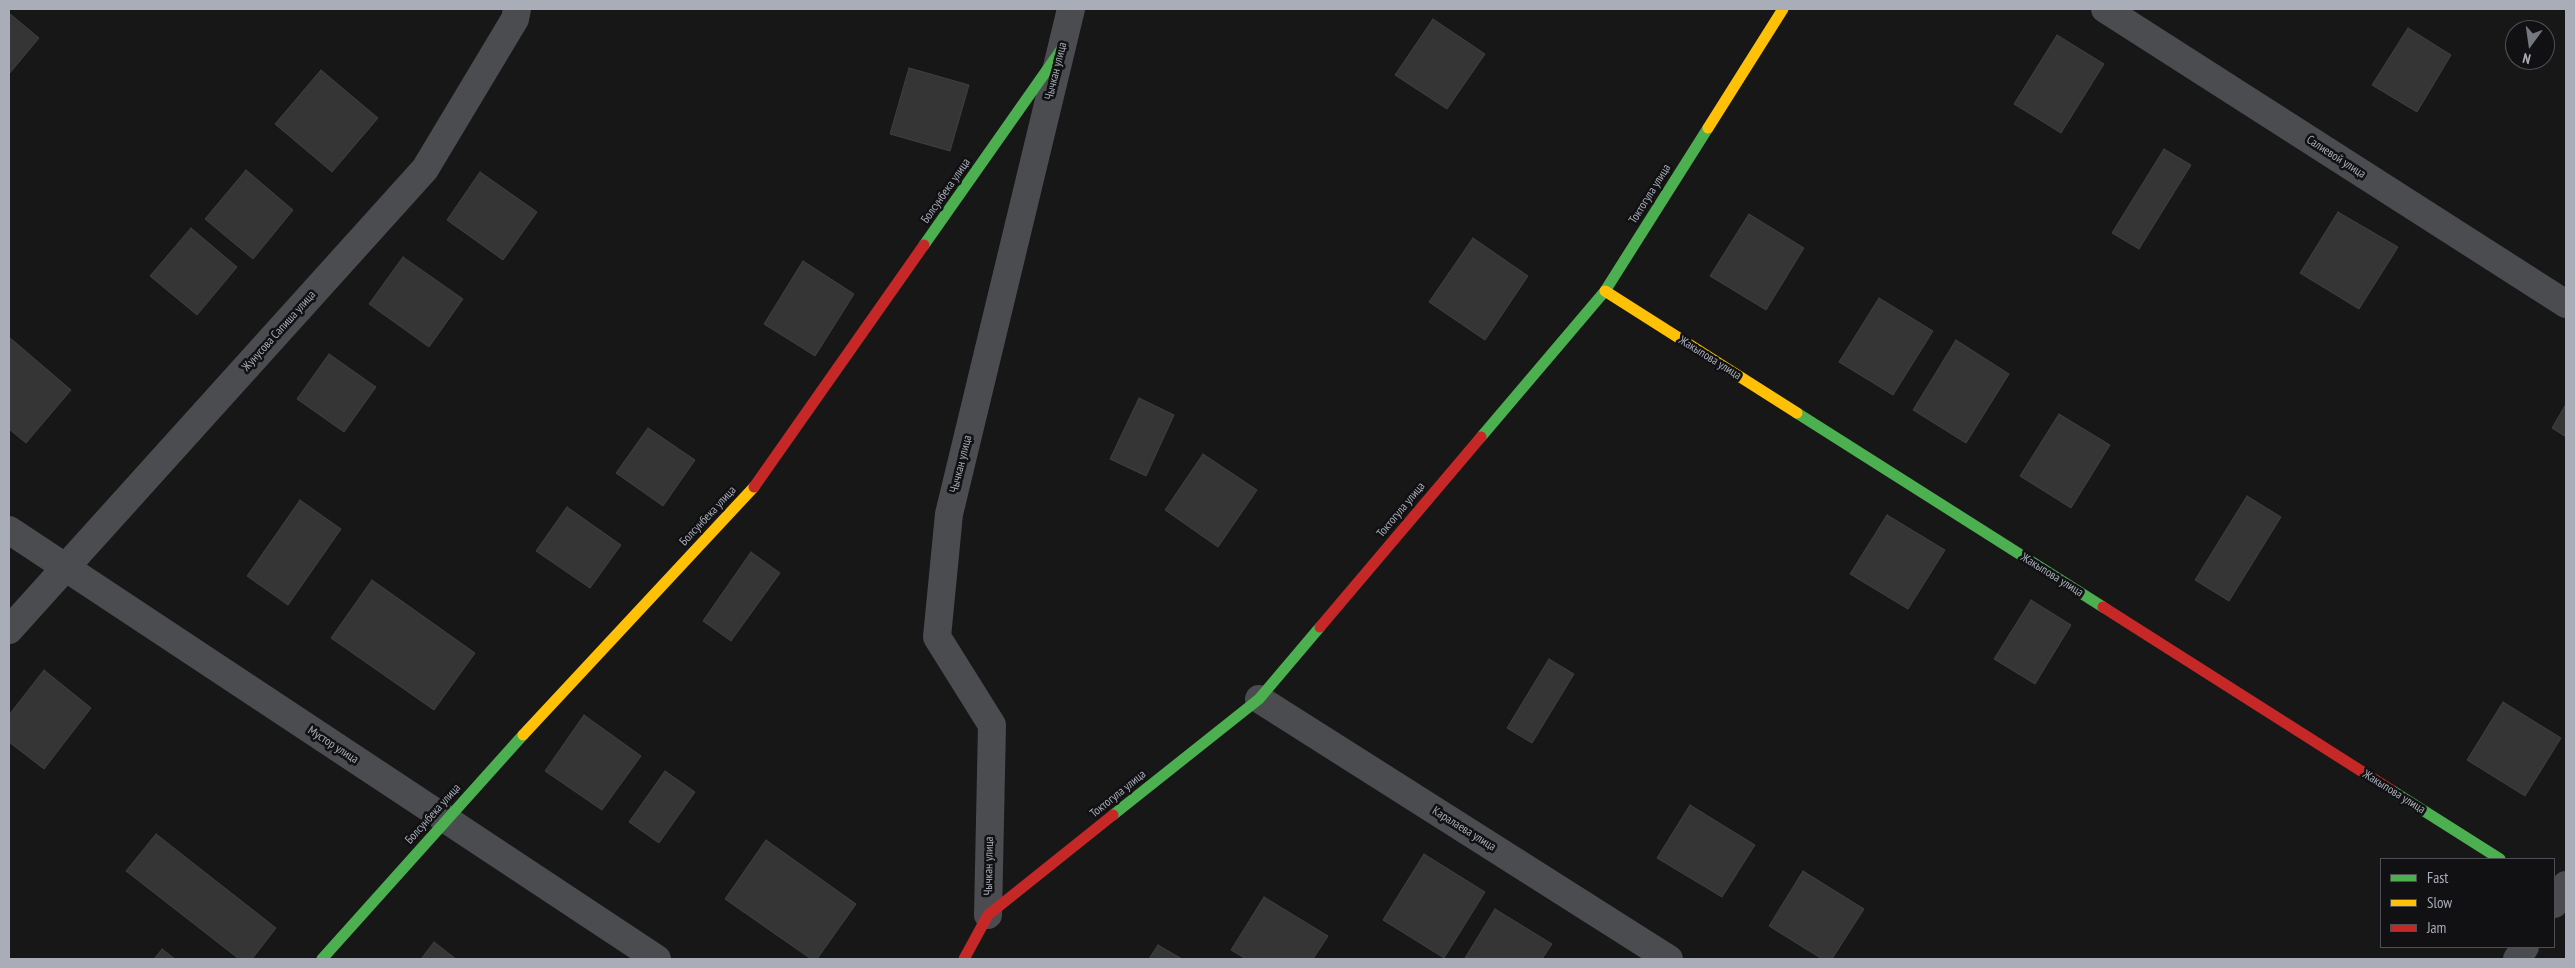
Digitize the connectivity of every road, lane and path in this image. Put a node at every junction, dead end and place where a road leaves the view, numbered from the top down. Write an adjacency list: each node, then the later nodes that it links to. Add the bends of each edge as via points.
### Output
1 (517, 9): 9 (street, Жунусова Сапиша улица, via 515,19 425,170)
2 (1072, 9): 5 (street, Чычкан улица)
3 (1783, 9): 6 (street, Токтогула улица)
4 (2105, 9): 7 (street, Салиевой улица)
5 (1062, 50): 12 (street, Болсунбека улица, via 759,481); 14 (street, Чычкан улица, via 949,514 937,637 992,725)
6 (1605, 291): 11 (street, Токтогула улица); 13 (street, Жакыпова улица)
7 (2566, 304)
8 (9, 530): 9 (street, Мустор улица)
9 (65, 567): 10 (street, Жунусова Сапиша улица); 12 (street, Мустор улица)
10 (9, 630)
11 (1259, 699): 14 (street, Токтогула улица); 19 (street, Каралаева улица)
12 (446, 819): 16 (street, Болсунбека улица); 17 (street, Мустор улица)
13 (2498, 858)
14 (988, 915): 18 (street, Токтогула улица)
15 (2524, 948): 20 (street)
16 (322, 959)
17 (657, 959)
18 (964, 959)
19 (1669, 959)
20 (2517, 959)

